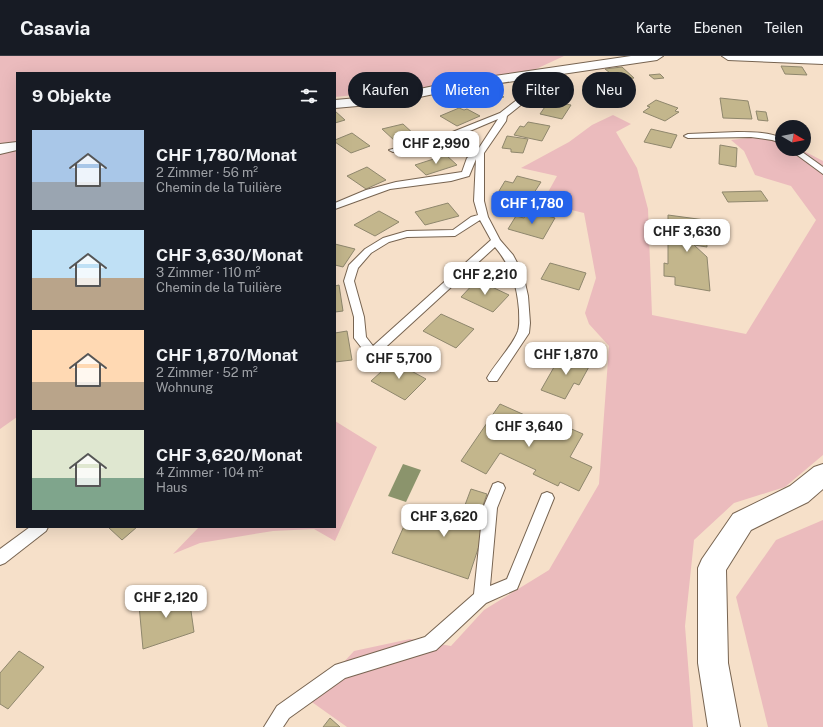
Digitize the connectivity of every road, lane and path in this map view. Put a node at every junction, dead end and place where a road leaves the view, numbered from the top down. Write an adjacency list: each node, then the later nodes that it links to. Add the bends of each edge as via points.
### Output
1 (657, 56): 4 (street)
2 (728, 56): 3 (street)
3 (823, 60)
4 (555, 72)
5 (512, 78): 6 (street, via 453,86 391,99)
6 (336, 104)
7 (512, 108): 8 (lane)
8 (503, 115): 13 (lane, via 459,134); 14 (lane, via 502,121)
9 (688, 136): 10 (lane, via 764,135)
10 (775, 137)
11 (16, 146): 12 (street)
12 (0, 149)
13 (393, 150)
14 (480, 153): 17 (lane, via 471,158 466,174 455,178 405,183); 18 (lane, via 479,201)
15 (803, 156): 16 (lane)
16 (823, 171)
17 (336, 206)
18 (483, 217): 19 (lane); 19 (lane, via 474,219 455,233 407,234 386,240 368,251 353,267 349,282 359,317 360,338 372,353)
19 (496, 240): 20 (lane, via 518,274 525,323 523,333)
20 (493, 378)
21 (823, 474): 28 (street, via 799,494 742,522 712,568 713,663)
22 (498, 488): 26 (lane, via 490,508)
23 (548, 498): 26 (lane, via 512,584)
24 (40, 528): 25 (lane)
25 (0, 558)
26 (481, 598): 27 (lane, via 430,644 341,671 283,712)
27 (273, 727)
28 (724, 727)

